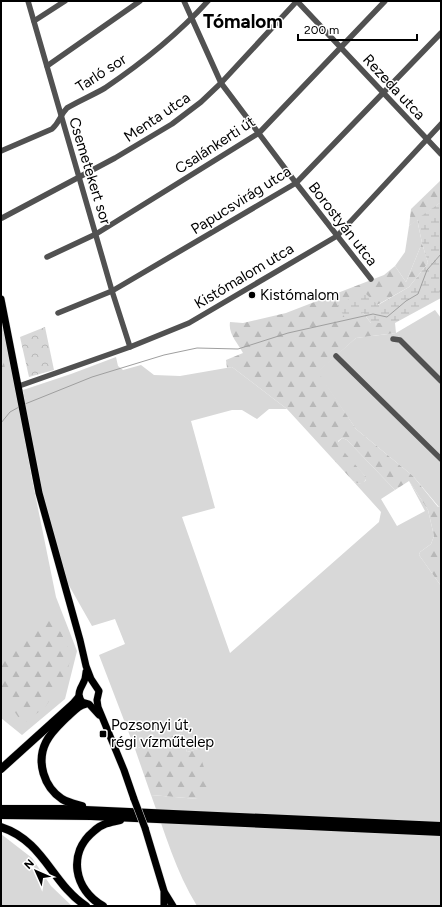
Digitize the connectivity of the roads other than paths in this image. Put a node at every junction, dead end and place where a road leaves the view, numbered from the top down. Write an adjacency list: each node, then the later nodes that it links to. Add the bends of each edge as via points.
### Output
1 (28, 1): 9 (street, Csemetekert sor)
2 (65, 1): 9 (street)
3 (140, 1): 12 (street)
4 (184, 1): 8 (street, Borostyán utca)
5 (208, 1): 8 (street, Tarló sor)
6 (297, 1): 11 (street, Rezeda utca); 13 (street, Menta utca)
7 (385, 1): 11 (street, Csalánkerti út)
8 (192, 18): 13 (street, Borostyán utca); 15 (street, Tarló sor, via 138,64 104,88 67,108)
9 (34, 22): 12 (street, Csemetekert sor)
10 (441, 33): 14 (street, Papucsvirág utca)
11 (341, 47): 14 (street, Rezeda utca); 17 (street, Csalánkerti út)
12 (47, 66): 15 (street, Csemetekert sor)
13 (222, 83): 17 (street, Borostyán utca); 21 (street, Menta utca, via 172,124)
14 (384, 93): 18 (street, Rezeda utca); 22 (street, Papucsvirág utca)
15 (61, 117): 19 (street, Tarló sor, via 59,124 52,128); 21 (street, Csemetekert sor)
16 (441, 124): 18 (street, Kistómalom utca)
17 (259, 133): 22 (street, Borostyán utca); 24 (street, Csalánkerti út)
18 (426, 139): 20 (street, Rezeda utca); 25 (street, Kistómalom utca)
19 (1, 150)
20 (441, 154)
21 (79, 177): 23 (street, Menta utca); 24 (street, Csemetekert sor)
22 (296, 183): 25 (street, Borostyán utca); 28 (street, Papucsvirág utca)
23 (2, 218)
24 (96, 234): 26 (street, Csalánkerti út); 28 (street, Csemetekert sor)
25 (337, 236): 27 (street, Borostyán utca); 32 (street, Kistómalom utca, via 189,323)
26 (48, 257)
27 (371, 279)
28 (112, 291): 30 (street, Papucsvirág utca); 32 (street, Csemetekert sor)
29 (1, 299): 35 (main road)
30 (58, 313)
31 (393, 338): 34 (street, via 400,340)
32 (130, 347): 35 (street, Kistómalom utca)
33 (336, 356): 36 (street)
34 (441, 381)
35 (19, 386): 37 (main road, via 38,493)
36 (441, 459)
37 (86, 666): 38 (main road, via 86,680); 39 (main road)
38 (83, 685): 39 (main road); 40 (main road)
39 (94, 685): 41 (main road, via 99,691)
40 (79, 697): 42 (main road); 44 (highway)
41 (97, 700): 42 (main road); 43 (main road)
42 (87, 704): 43 (main road); 46 (highway, via 77,708 51,734 44,749 42,763 47,782 57,795)
43 (101, 717): 52 (main road, bridge, via 145,828)
44 (1, 769)
45 (1, 809): 46 (highway)
46 (97, 810): 49 (highway)
47 (1, 815): 48 (highway)
48 (128, 818): 51 (highway); 54 (highway, via 111,822 95,830 85,840 78,855 78,877 82,886 88,895)
49 (441, 826)
50 (1, 827): 53 (highway, via 15,833 33,847 70,894)
51 (441, 832)
52 (164, 892): 55 (main road); 56 (main road)
53 (86, 906)
54 (103, 906)
55 (164, 906)
56 (173, 906)

